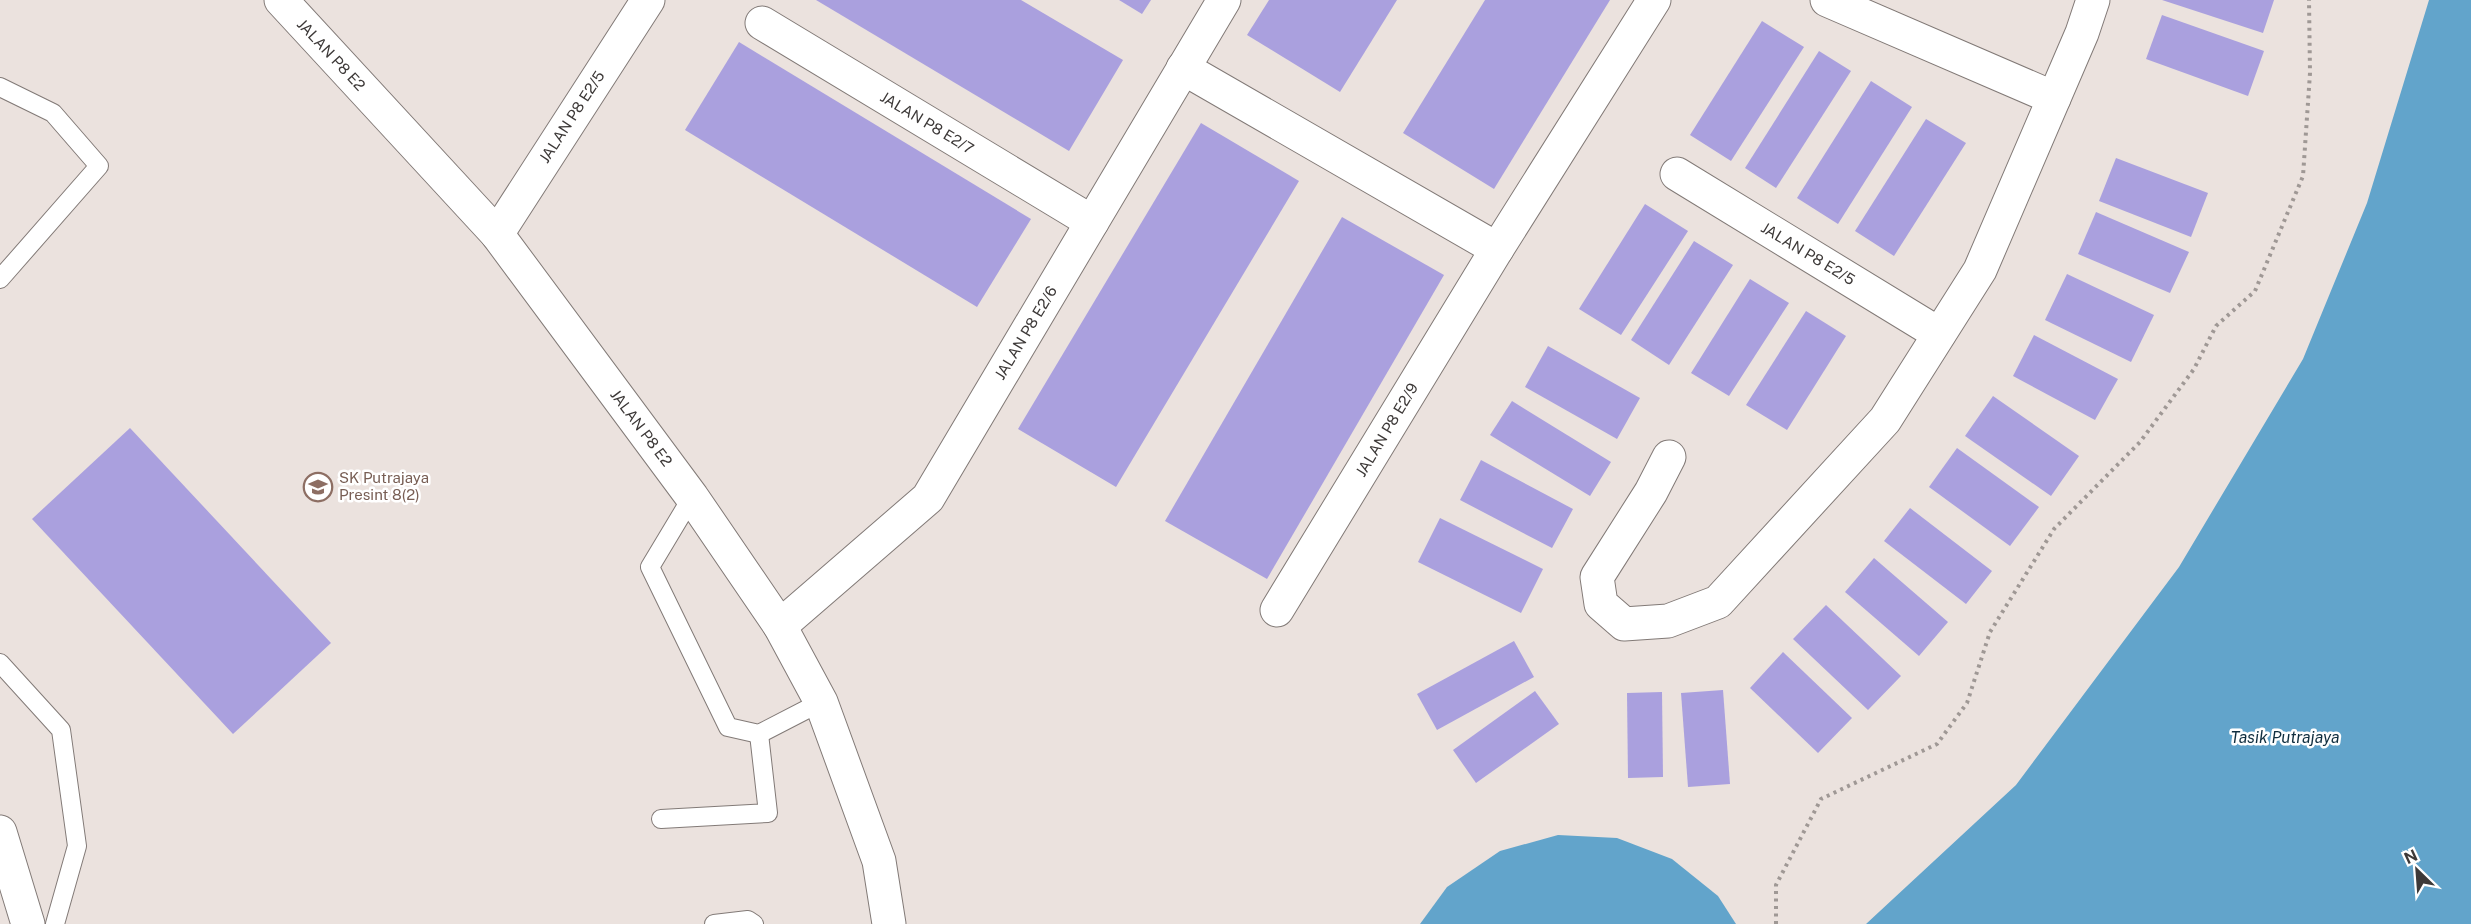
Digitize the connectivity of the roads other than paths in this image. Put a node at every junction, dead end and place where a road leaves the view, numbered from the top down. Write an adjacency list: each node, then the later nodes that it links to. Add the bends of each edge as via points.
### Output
1 (281, 0): 13 (street, JALAN P8 E2)
2 (648, 0): 13 (street, JALAN P8 E2/5)
3 (1224, 0): 8 (street, JALAN P8 E2/6)
4 (1654, 0): 14 (street, JALAN P8 E2/9)
5 (1827, 0): 10 (street)
6 (2092, 0): 10 (street)
7 (762, 23): 12 (street, JALAN P8 E2/7)
8 (1183, 68): 12 (street, JALAN P8 E2/6); 14 (street)
9 (0, 87): 15 (lane, via 53,113 99,166)
10 (2054, 98): 16 (street, via 1980,270)
11 (1677, 174): 16 (street, JALAN P8 E2/5)
12 (1092, 222): 20 (street, JALAN P8 E2/6, via 928,498)
13 (496, 234): 18 (street, JALAN P8 E2)
14 (1497, 249): 19 (street, JALAN P8 E2/9)
15 (0, 279)
16 (1939, 334): 17 (street, via 1885,420 1718,602 1668,621 1624,624 1601,604 1597,577)
17 (1669, 457)
18 (692, 497): 20 (street, JALAN P8 E2); 23 (lane, via 650,567 728,727)
19 (1277, 610)
20 (780, 626): 22 (street, JALAN P8 E2)
21 (0, 663): 27 (lane, via 62,730 78,846)
22 (821, 702): 23 (lane); 30 (street, JALAN P8 E2, via 879,861)
23 (759, 734): 24 (lane, via 768,813)
24 (661, 819)
25 (0, 832): 26 (street)
26 (28, 924)
27 (55, 924)
28 (714, 924): 29 (lane, via 748,920)
29 (754, 924)
30 (889, 924)

